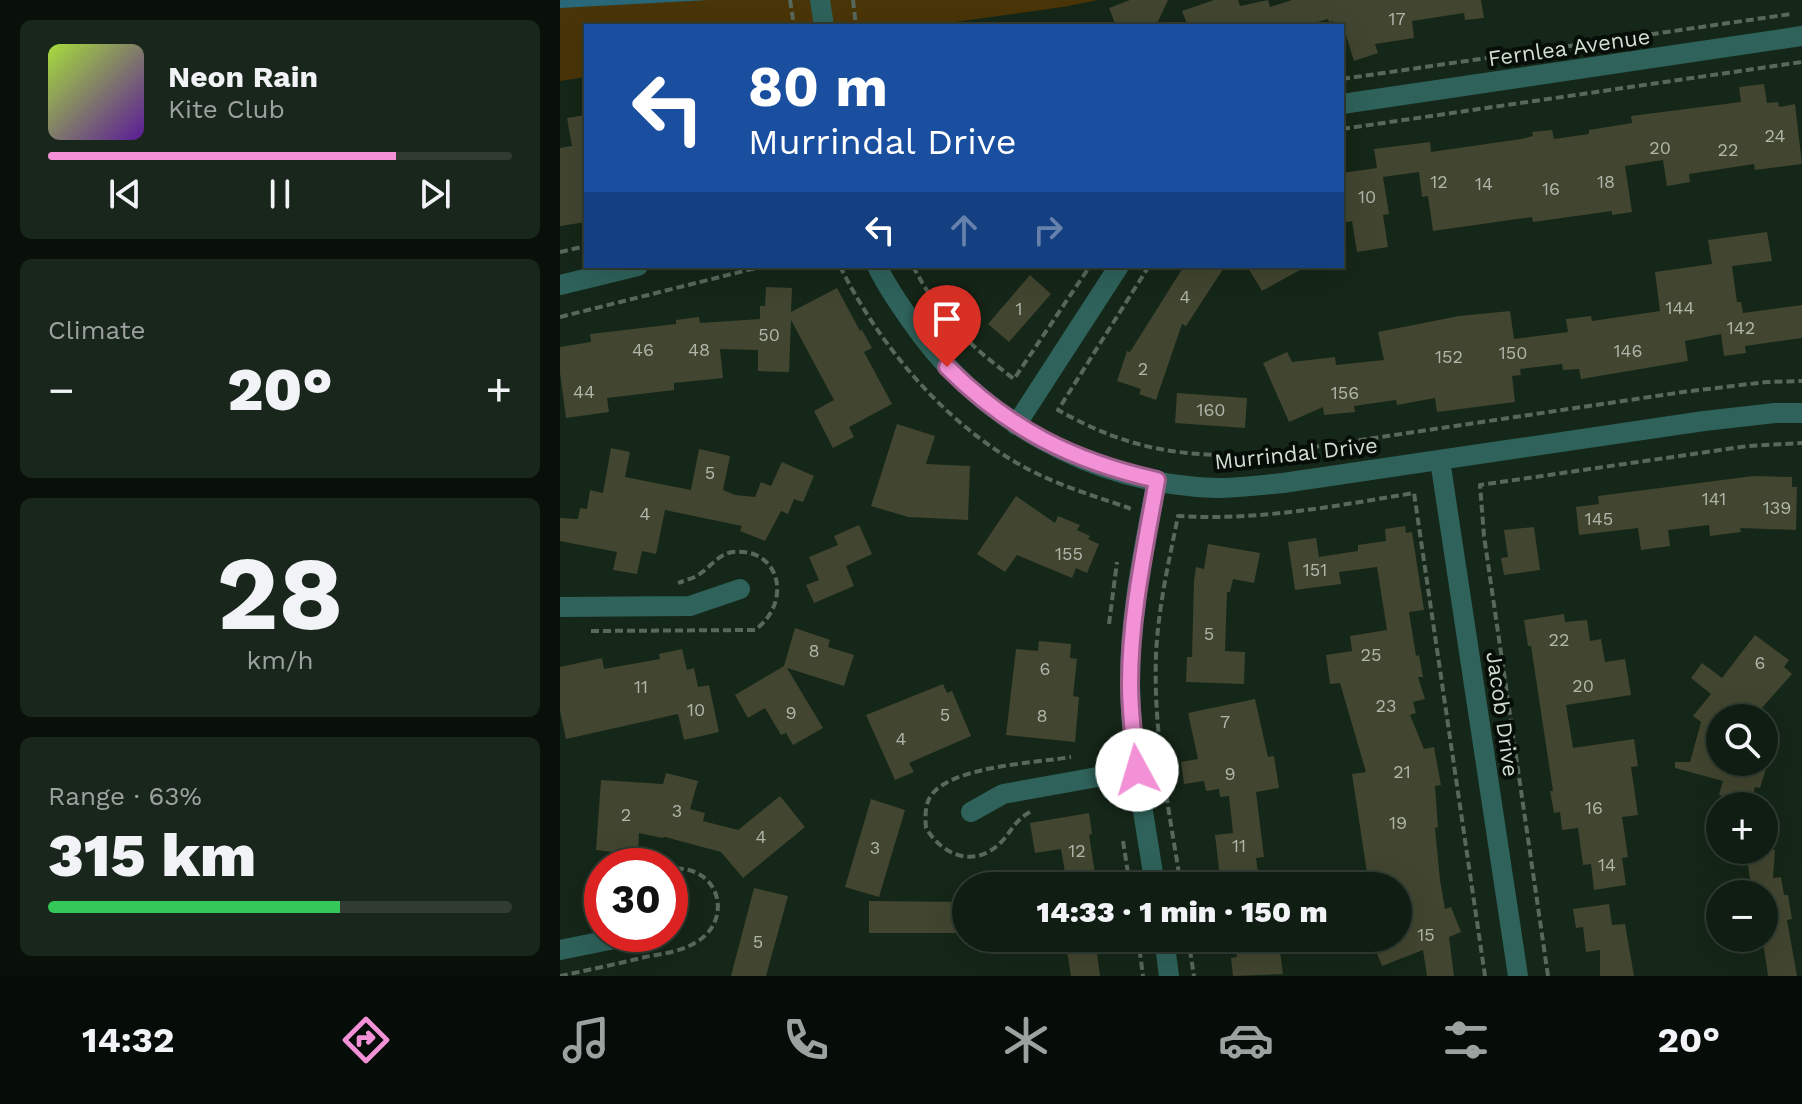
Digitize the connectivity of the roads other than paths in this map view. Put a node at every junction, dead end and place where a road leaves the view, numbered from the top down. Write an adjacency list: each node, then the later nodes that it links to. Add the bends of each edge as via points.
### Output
1 (820, 0): 2 (street)
2 (824, 24)
3 (1802, 36): 4 (street, Fernlea Avenue)
4 (1344, 104)
5 (630, 268): 8 (street)
6 (878, 268): 10 (street, Murrindal Drive, via 926,345 967,387)
7 (1118, 268): 10 (street)
8 (560, 285)
9 (1802, 413): 11 (street, Murrindal Drive, via 1739,417)
10 (1016, 425): 12 (street, Murrindal Drive, via 1088,462)
11 (1440, 460): 12 (street, Murrindal Drive, via 1246,487); 22 (street, Jacob Drive)
12 (1157, 480): 15 (street, via 1138,582 1131,660)
13 (740, 589): 14 (street, via 690,606)
14 (560, 607)
15 (1137, 770): 16 (street, via 1003,794); 17 (street)
16 (971, 812)
17 (1153, 872)
18 (584, 945): 19 (street)
19 (560, 950)
20 (1166, 952): 21 (street)
21 (1169, 976)
22 (1518, 976)

